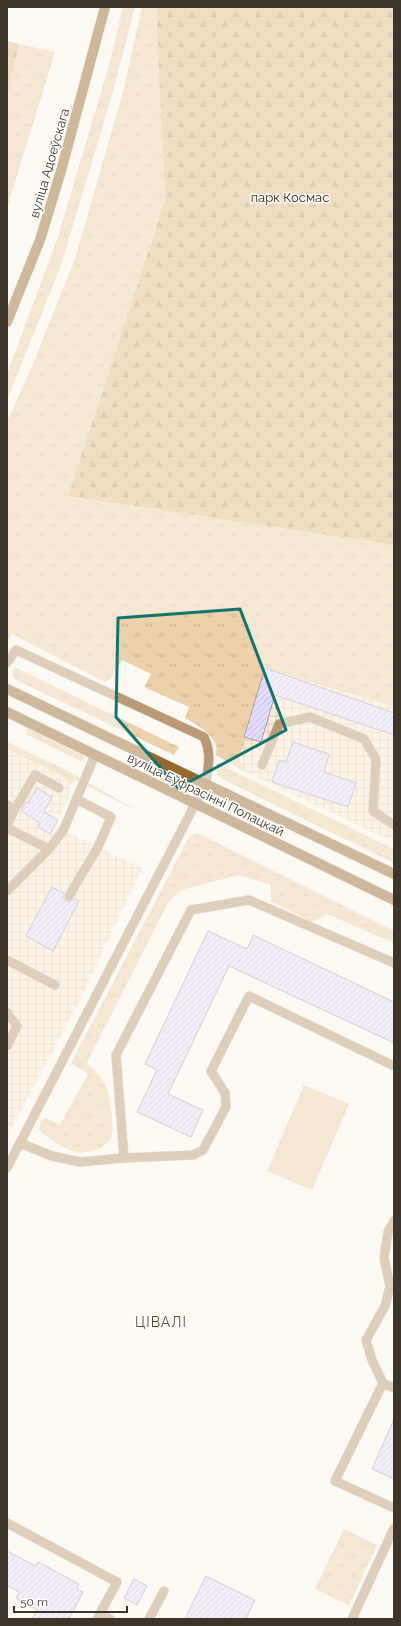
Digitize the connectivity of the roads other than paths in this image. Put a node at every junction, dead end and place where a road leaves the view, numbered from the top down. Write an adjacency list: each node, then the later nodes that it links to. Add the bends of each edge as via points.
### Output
1 (105, 7): 2 (main road, вуліца Адоеўскага, via 40,240)
2 (7, 322)
3 (7, 663): 8 (lane, via 16,650 204,737 209,747)
4 (7, 689): 8 (main road, вуліца Еўфрасінні Полацкай)
5 (7, 712): 6 (main road, вуліца Еўфрасінні Полацкай)
6 (95, 755): 10 (lane); 11 (main road, вуліца Еўфрасінні Полацкай)
7 (262, 765): 14 (lane, via 279,724 310,717 364,739 376,759 373,812)
8 (206, 783): 11 (lane); 17 (main road, вуліца Еўфрасінні Полацкай)
9 (59, 788): 12 (lane, via 35,775)
10 (76, 799): 16 (lane, via 63,831); 19 (lane, via 111,817 98,847)
11 (196, 803): 20 (main road, вуліца Еўфрасінні Полацкай); 27 (lane)
12 (11, 807): 13 (lane)
13 (7, 825)
14 (394, 825)
15 (7, 828): 16 (lane)
16 (49, 848): 18 (lane)
17 (394, 874)
18 (7, 891)
19 (69, 896)
20 (394, 900)
21 (7, 960): 23 (lane)
22 (394, 963): 28 (lane, via 249,900 191,910 116,1055)
23 (55, 985)
24 (7, 1013): 25 (lane, via 17,1026)
25 (7, 1046)
26 (394, 1066): 28 (lane, via 249,996 211,1071 225,1093 226,1106 203,1150 193,1155)
27 (20, 1143): 28 (lane, via 52,1156 80,1162); 29 (lane)
28 (124, 1158)
29 (7, 1168)
30 (394, 1220): 31 (lane, via 388,1232 384,1258 390,1286 385,1306 366,1340)
31 (383, 1383): 32 (lane); 33 (lane, via 335,1481)
32 (394, 1388)
33 (394, 1508)
34 (7, 1523): 37 (lane, via 117,1582)
35 (394, 1528): 40 (lane)
36 (164, 1591): 39 (lane)
37 (99, 1616): 38 (lane)
38 (110, 1619)
39 (149, 1619)
40 (352, 1619)

